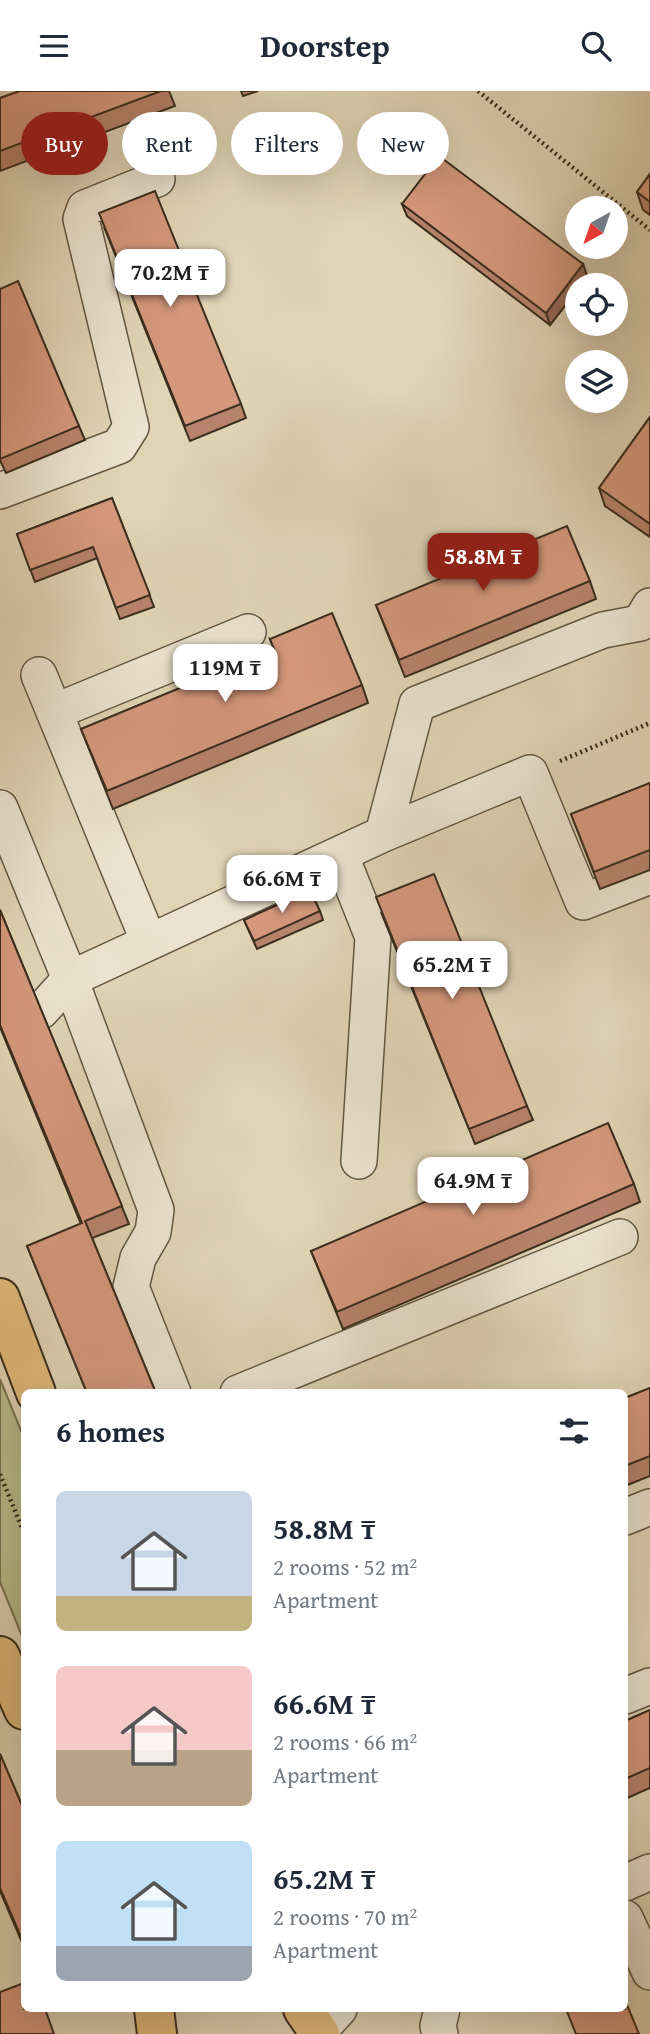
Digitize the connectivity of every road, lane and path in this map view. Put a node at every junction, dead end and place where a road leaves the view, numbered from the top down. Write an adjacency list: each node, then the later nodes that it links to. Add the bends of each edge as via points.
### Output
1 (478, 91): 3 (path)
2 (157, 179): 4 (street, via 85,208 81,219 131,428 119,446)
3 (650, 230)
4 (0, 491)
5 (650, 606): 12 (street, via 640,623 603,630 417,705)
6 (248, 632): 8 (street)
7 (38, 675): 8 (street)
8 (54, 712): 15 (street)
9 (650, 723): 10 (path)
10 (530, 773): 12 (street); 14 (street, via 583,902)
11 (0, 808): 16 (street)
12 (383, 834): 13 (street)
13 (340, 854): 15 (street); 18 (street, via 373,937)
14 (650, 876)
15 (149, 942): 16 (street)
16 (70, 979): 17 (street); 22 (street, via 156,1210 153,1232 138,1258 131,1287)
17 (41, 1011)
18 (359, 1161)
19 (620, 1237): 23 (street)
20 (0, 1299): 21 (main road)
21 (34, 1389)
22 (171, 1389)
23 (248, 1389)
24 (0, 1474): 27 (path)
25 (650, 1507): 26 (street)
26 (628, 1516)
27 (21, 1526)
28 (0, 1656): 31 (main road)
29 (650, 1686): 30 (street)
30 (628, 1695)
31 (21, 1703)
32 (650, 1872): 33 (street)
33 (628, 1882)
34 (628, 1924): 35 (street)
35 (650, 1972)
36 (154, 2012): 38 (main road)
37 (441, 2012): 39 (street)
38 (157, 2034)
39 (440, 2034)

